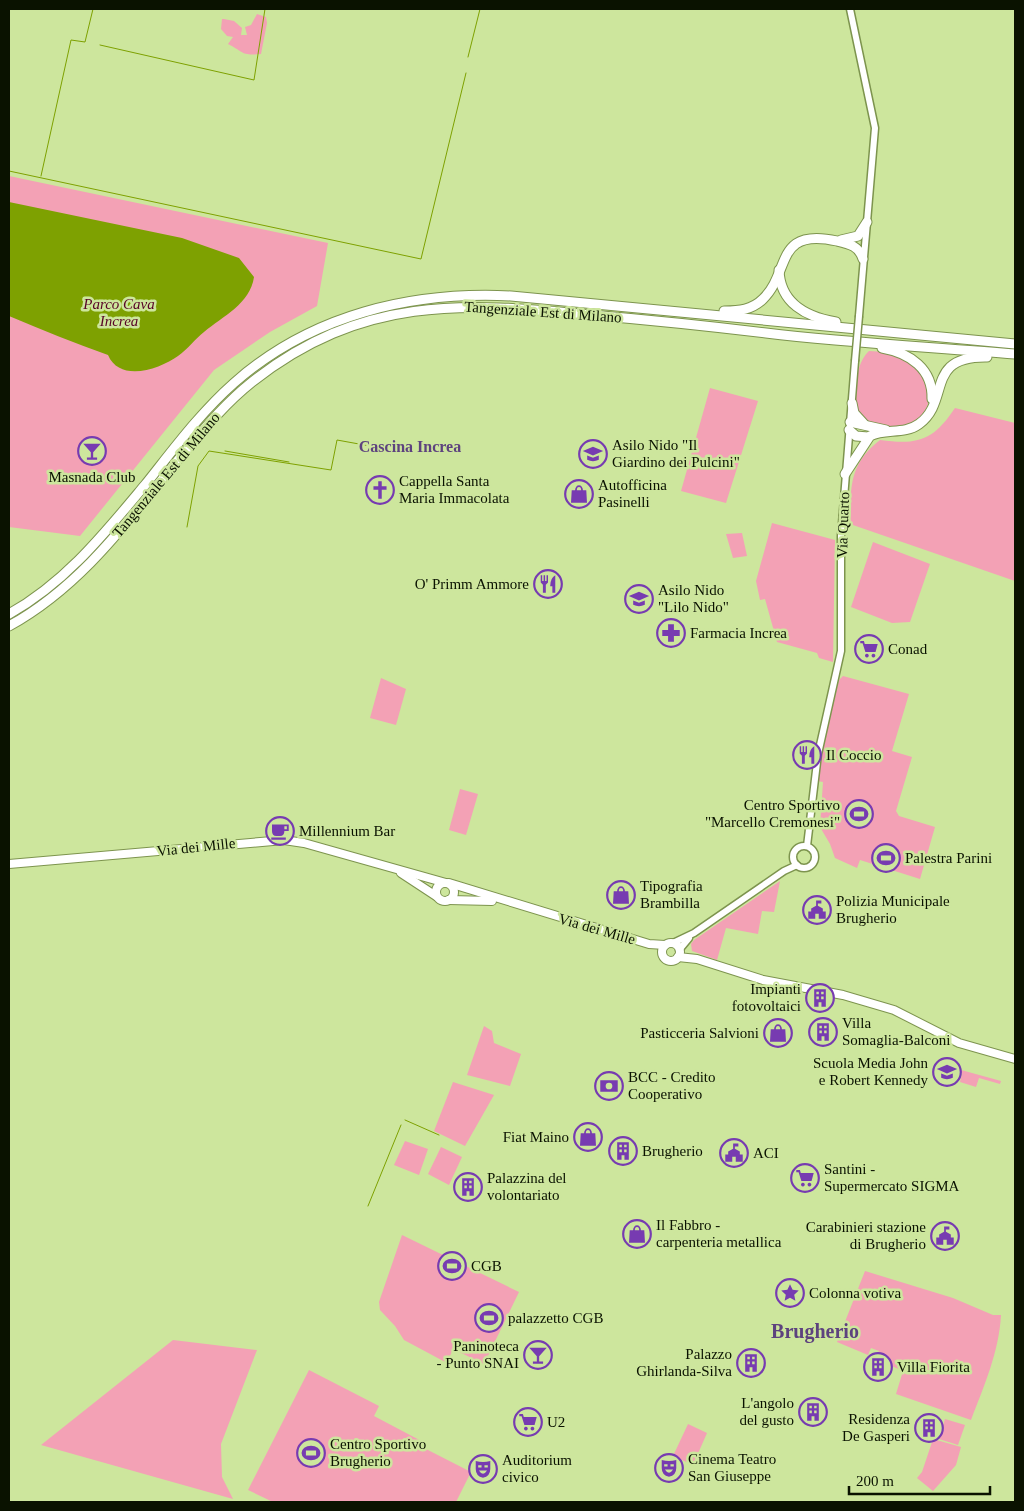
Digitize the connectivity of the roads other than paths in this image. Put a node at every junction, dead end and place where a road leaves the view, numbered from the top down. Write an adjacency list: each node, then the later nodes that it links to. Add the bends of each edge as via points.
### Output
1 (850, 9): 2 (street, Via Quarto, via 875,128)
2 (867, 217): 3 (highway, via 862,232); 4 (street, Via Quarto)
3 (853, 242): 4 (highway, via 860,238); 5 (highway); 6 (highway, via 814,238 802,242 788,251)
4 (865, 242): 5 (street, Via Quarto)
5 (863, 259): 13 (street, Via Quarto, bridge)
6 (779, 268): 7 (highway, via 765,297 746,309); 8 (highway, via 783,292 796,307 818,318)
7 (664, 310): 8 (highway, Tangenziale Est di Milano); 20 (highway, Tangenziale Est di Milano, via 519,297 455,296 383,306 319,328 281,349 234,383 200,417 76,564)
8 (867, 330): 10 (highway, Tangenziale Est di Milano)
9 (771, 334): 11 (highway, Tangenziale Est di Milano); 14 (highway, via 885,348 902,353 919,364 927,374 932,388); 21 (highway, Tangenziale Est di Milano, via 487,306 420,309 353,326 292,355 242,390 206,427 90,565 52,597)
10 (1015, 344)
11 (1015, 354)
12 (1015, 359): 14 (highway, via 977,357 956,364 943,376)
13 (852, 403): 15 (highway, via 855,414); 16 (street, Via Quarto)
14 (932, 407): 17 (highway, via 918,425)
15 (866, 425): 16 (highway); 17 (highway)
16 (849, 426): 18 (highway, via 856,436); 19 (street, Via Quarto)
17 (894, 432): 18 (highway, via 877,433)
18 (868, 438): 19 (highway)
19 (845, 474): 22 (street, Via Quarto, via 842,651 818,750)
20 (9, 614)
21 (9, 626)
22 (805, 846): 23 (street); 26 (street, via 815,852 815,862 806,868)
23 (793, 854): 26 (street); 27 (street)
24 (9, 864): 25 (main road, Via dei Mille, via 284,840)
25 (380, 865): 28 (main road, Via dei Mille); 29 (main road, Via dei Mille)
26 (797, 866): 27 (street)
27 (784, 871): 32 (street)
28 (447, 883): 29 (main road, via 437,886); 30 (main road, via 454,890); 31 (main road, Via dei Mille)
29 (436, 896): 30 (main road)
30 (449, 900): 31 (main road, Via dei Mille)
31 (513, 904): 33 (main road, Via dei Mille)
32 (694, 933): 33 (street); 34 (street)
33 (667, 947): 34 (main road); 34 (main road, Via dei Mille, via 668,960 673,960)
34 (679, 952): 35 (main road, via 763,980 843,995 894,1010 959,1043)
35 (1015, 1059)

